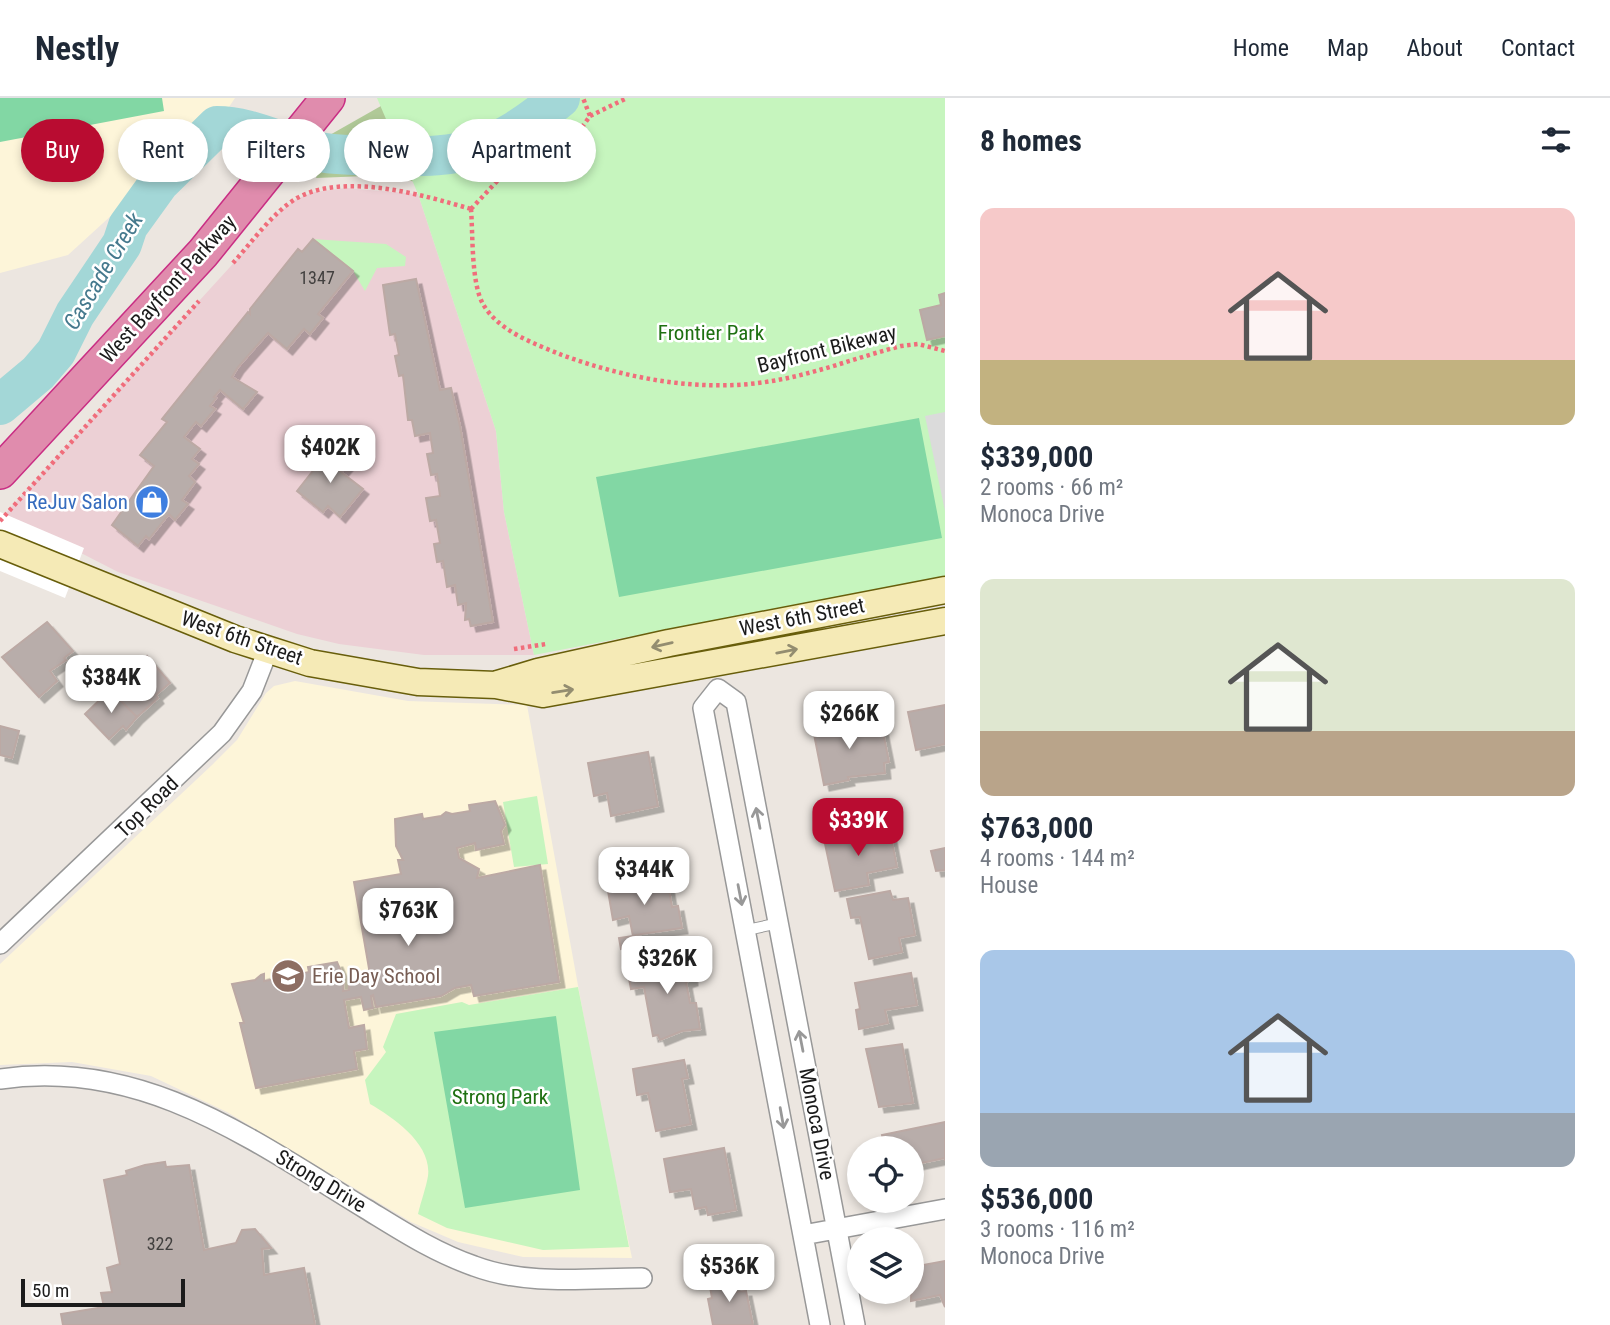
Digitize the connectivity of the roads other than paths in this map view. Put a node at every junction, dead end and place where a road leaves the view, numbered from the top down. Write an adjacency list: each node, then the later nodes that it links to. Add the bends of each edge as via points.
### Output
1 (322, 105): 2 (highway, West Bayfront Parkway, via 203,253)
2 (0, 472)
3 (0, 544): 7 (main road, West 6th Street)
4 (945, 590): 6 (main road, West 6th Street)
5 (945, 621): 8 (main road, West 6th Street, one-way to 5)
6 (711, 635): 8 (street, Monoca Drive); 9 (main road, West 6th Street, one-way to 9)
7 (268, 650): 9 (main road, West 6th Street, via 371,675); 12 (street, Top Road, via 252,691 222,733)
8 (717, 677): 9 (main road, West 6th Street, one-way to 8, via 543,694); 10 (street, Monoca Drive, one-way to 8, via 736,702); 11 (street, Monoca Drive, one-way to 11, via 703,708)
9 (496, 685)
10 (779, 923): 11 (lane); 15 (street, Monoca Drive, one-way to 10)
11 (747, 930): 16 (street, Monoca Drive, one-way to 16)
12 (0, 944)
13 (0, 1079): 17 (street, Strong Drive, via 37,1074 99,1079 158,1093 226,1124 426,1247 477,1267 525,1279)
14 (945, 1209): 15 (street)
15 (837, 1228): 16 (street); 19 (street, Monoca Drive)
16 (803, 1234): 18 (street, Monoca Drive)
17 (642, 1278)
18 (820, 1325)
19 (855, 1325)

